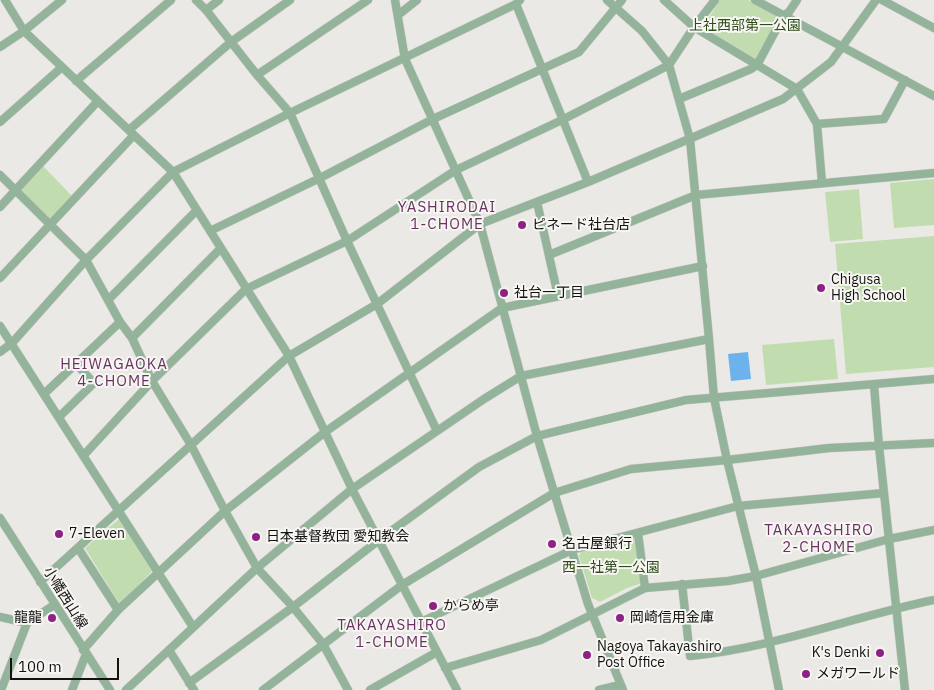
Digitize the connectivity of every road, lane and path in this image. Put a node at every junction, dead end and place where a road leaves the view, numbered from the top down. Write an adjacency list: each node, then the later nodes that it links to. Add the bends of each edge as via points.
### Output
1 (5, 0): 25 (street)
2 (62, 0): 25 (street)
3 (171, 0): 35 (street)
4 (196, 0): 20 (street)
5 (219, 0): 20 (street)
6 (290, 0): 26 (street)
7 (368, 0): 34 (street)
8 (395, 0): 21 (street)
9 (417, 0): 21 (street)
10 (607, 0): 19 (street)
11 (622, 0): 19 (street)
12 (664, 0): 23 (street)
13 (715, 0): 23 (street)
14 (755, 0): 22 (street)
15 (797, 0): 22 (street)
16 (876, 0): 28 (street)
17 (882, 0): 24 (street)
18 (518, 2): 29 (street); 33 (street)
19 (615, 7): 30 (street, via 642,31); 33 (street, via 579,52)
20 (206, 10): 26 (street)
21 (398, 15): 29 (street)
22 (784, 15): 28 (street); 31 (street)
23 (694, 27): 30 (street); 31 (street)
24 (934, 28)
25 (24, 31): 27 (street); 32 (street)
26 (231, 42): 34 (street); 46 (street)
27 (0, 47)
28 (842, 47): 36 (street); 37 (street, via 831,62)
29 (405, 59): 41 (street); 42 (street)
30 (669, 65): 39 (street); 43 (street)
31 (757, 65): 37 (street); 39 (street)
32 (62, 67): 35 (street); 44 (street)
33 (543, 69): 42 (street); 43 (street)
34 (257, 75): 41 (street)
35 (76, 80): 40 (street)
36 (905, 80): 38 (street); 45 (street, via 884,119)
37 (797, 89): 45 (street); 47 (street, via 783,99)
38 (934, 96)
39 (679, 99): 47 (street)
40 (98, 101): 46 (street); 55 (street)
41 (290, 113): 49 (street); 52 (street)
42 (433, 119): 48 (street); 52 (street)
43 (562, 120): 48 (street); 53 (street)
44 (0, 122)
45 (817, 124): 54 (street)
46 (132, 132): 49 (street); 61 (street)
47 (690, 139): 53 (street); 56 (street)
48 (456, 170): 60 (street); 63 (street)
49 (173, 172): 59 (street); 66 (street)
50 (934, 173): 54 (street)
51 (0, 175): 55 (street)
52 (320, 178): 62 (street); 63 (street)
53 (588, 182): 57 (street)
54 (822, 183): 56 (street)
55 (16, 190): 58 (street); 61 (street)
56 (696, 195): 65 (street); 67 (street)
57 (537, 202): 60 (street); 65 (street)
58 (0, 207)
59 (197, 210): 62 (street); 71 (street)
60 (480, 224): 72 (street); 73 (street)
61 (50, 225): 66 (street); 68 (street)
62 (210, 231): 64 (street)
63 (347, 241): 69 (street); 72 (street)
64 (221, 248): 69 (street); 76 (street)
65 (549, 255): 70 (street)
66 (86, 260): 71 (street); 78 (street)
67 (703, 266): 70 (street); 77 (street)
68 (0, 278)
69 (246, 289): 80 (street); 85 (street)
70 (558, 296): 73 (street)
71 (108, 300): 74 (street)
72 (377, 304): 80 (street); 82 (street)
73 (502, 308): 82 (street); 83 (street)
74 (120, 322): 76 (street); 81 (street)
75 (0, 326): 78 (street)
76 (132, 338): 85 (street)
77 (709, 339): 83 (street); 88 (street)
78 (12, 343): 79 (street); 87 (street)
79 (0, 352)
80 (289, 356): 91 (street); 94 (street)
81 (76, 364): 87 (street); 89 (street, via 94,383)
82 (410, 372): 90 (street); 91 (street)
83 (520, 376): 90 (street); 92 (street)
84 (934, 380): 86 (street)
85 (152, 381): 94 (street); 96 (street)
86 (874, 385): 88 (street); 95 (street)
87 (44, 394): 89 (street)
88 (714, 398): 92 (street, via 686,400); 97 (street)
89 (59, 417): 96 (street)
90 (437, 431): 98 (street)
91 (325, 432): 98 (street); 103 (street)
92 (537, 436): 99 (street); 108 (street, via 479,467)
93 (934, 443): 95 (street)
94 (191, 446): 102 (street); 103 (street)
95 (879, 446): 97 (street, via 830,448); 100 (street)
96 (84, 456): 102 (street)
97 (727, 460): 99 (street, via 631,469); 101 (street)
98 (352, 489): 108 (street); 111 (street)
99 (554, 492): 110 (street); 116 (street)
100 (884, 493): 101 (street); 107 (street)
101 (738, 506): 106 (street); 113 (street)
102 (119, 511): 109 (street); 112 (street)
103 (225, 511): 111 (street); 112 (street)
104 (0, 518): 114 (street, 小幡西山線)
105 (934, 530): 107 (street)
106 (638, 533): 110 (street); 117 (street)
107 (889, 539): 113 (street); 121 (street)
108 (379, 540): 116 (street); 120 (street)
109 (78, 548): 114 (street); 122 (street)
110 (572, 550): 123 (street); 125 (street)
111 (257, 568): 120 (street); 127 (street)
112 (158, 572): 122 (street); 127 (street)
113 (756, 576): 115 (street); 128 (street)
114 (40, 582): 119 (street, 小幡西山線)
115 (682, 584): 117 (street); 128 (street, via 690,656)
116 (402, 586): 125 (street); 129 (street)
117 (645, 588): 123 (street)
118 (934, 600): 121 (street)
119 (54, 605): 126 (street); 131 (street, 小幡西山線)
120 (293, 607): 129 (street); 134 (street)
121 (896, 608): 128 (street); 146 (street)
122 (118, 610): 131 (street)
123 (592, 614): 133 (street, via 541,640); 135 (street)
124 (0, 617): 126 (street)
125 (421, 622): 132 (street)
126 (27, 623): 136 (street)
127 (193, 627): 130 (street)
128 (769, 642): 145 (street)
129 (323, 644): 140 (street); 141 (street)
130 (169, 650): 134 (street); 139 (street)
131 (84, 652): 137 (street); 138 (street, 小幡西山線)
132 (437, 652): 133 (street); 142 (street)
133 (445, 668): 143 (street)
134 (192, 687)
135 (621, 687): 144 (street)
136 (1, 690)
137 (72, 690)
138 (110, 690)
139 (126, 690)
140 (263, 690)
141 (348, 690)
142 (370, 690)
143 (457, 690)
144 (599, 690)
145 (779, 690)
146 (905, 690)

